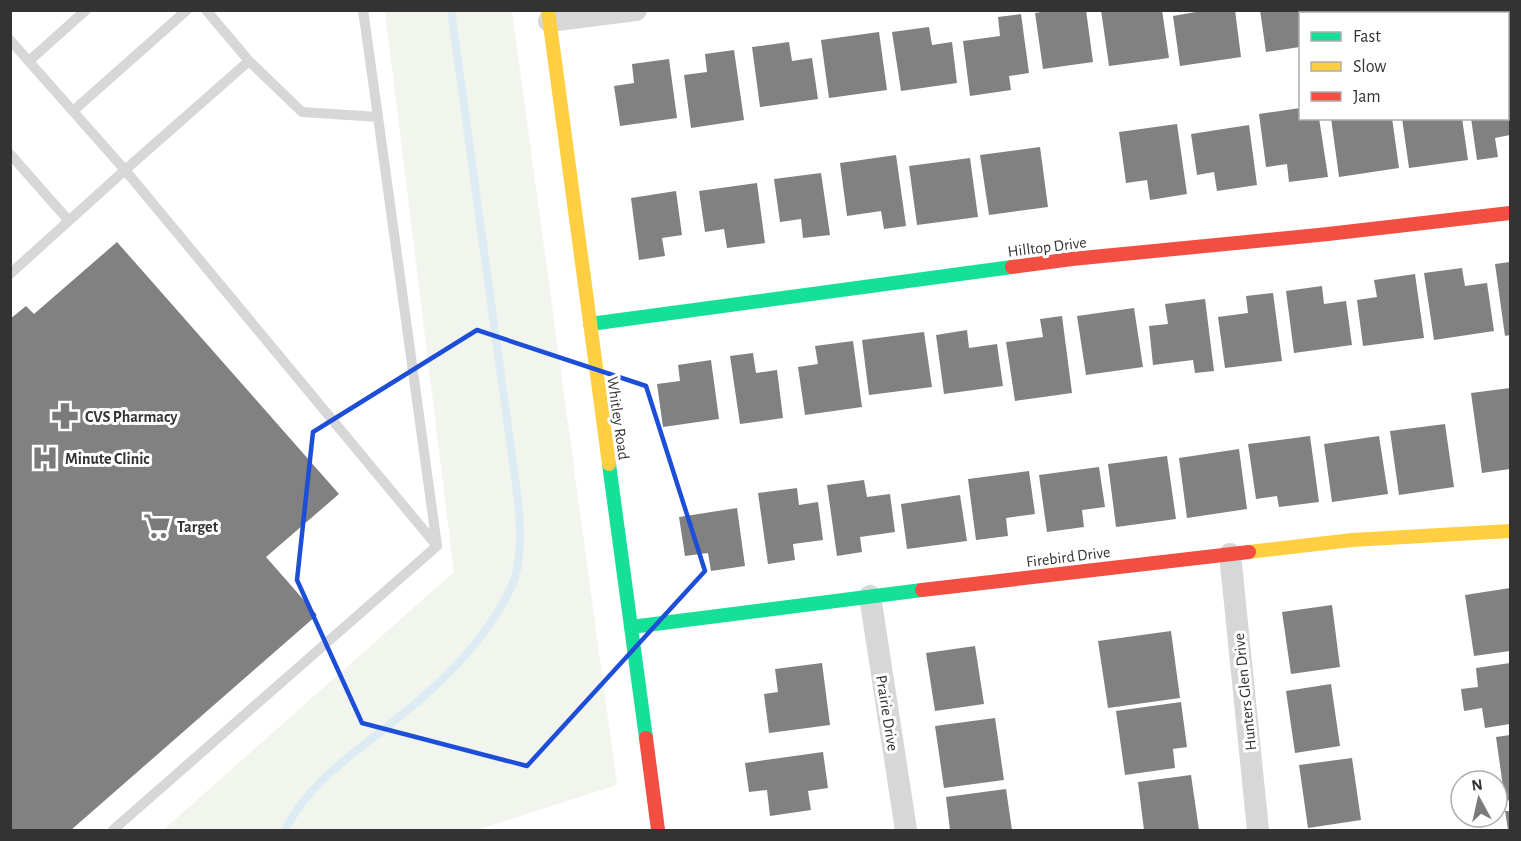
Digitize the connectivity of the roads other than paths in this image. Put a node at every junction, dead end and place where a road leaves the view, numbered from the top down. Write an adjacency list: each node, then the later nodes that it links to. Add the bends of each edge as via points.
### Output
1 (86, 10): 8 (lane)
2 (187, 10): 10 (lane)
3 (206, 10): 9 (lane)
4 (363, 10): 11 (lane)
5 (636, 10): 6 (street)
6 (548, 16): 17 (street, Whitley Road)
7 (10, 40): 8 (lane)
8 (29, 61): 10 (lane)
9 (249, 61): 11 (lane, via 302,112); 13 (lane)
10 (73, 111): 13 (lane)
11 (378, 117): 19 (lane)
12 (10, 154): 15 (lane)
13 (125, 170): 15 (lane); 19 (lane)
14 (1510, 213): 17 (street, Hilltop Drive, via 1072,259)
15 (69, 221): 16 (lane)
16 (12, 270)
17 (590, 324): 22 (street, Whitley Road)
18 (1510, 531): 20 (street, Firebird Drive, via 1352,540)
19 (437, 546): 23 (lane)
20 (1230, 554): 21 (street, Firebird Drive); 26 (street, Hunters Glen Drive)
21 (870, 596): 22 (street, Firebird Drive); 25 (street, Prairie Drive)
22 (631, 627): 24 (street, Whitley Road)
23 (113, 831)
24 (658, 831)
25 (906, 831)
26 (1258, 831)

